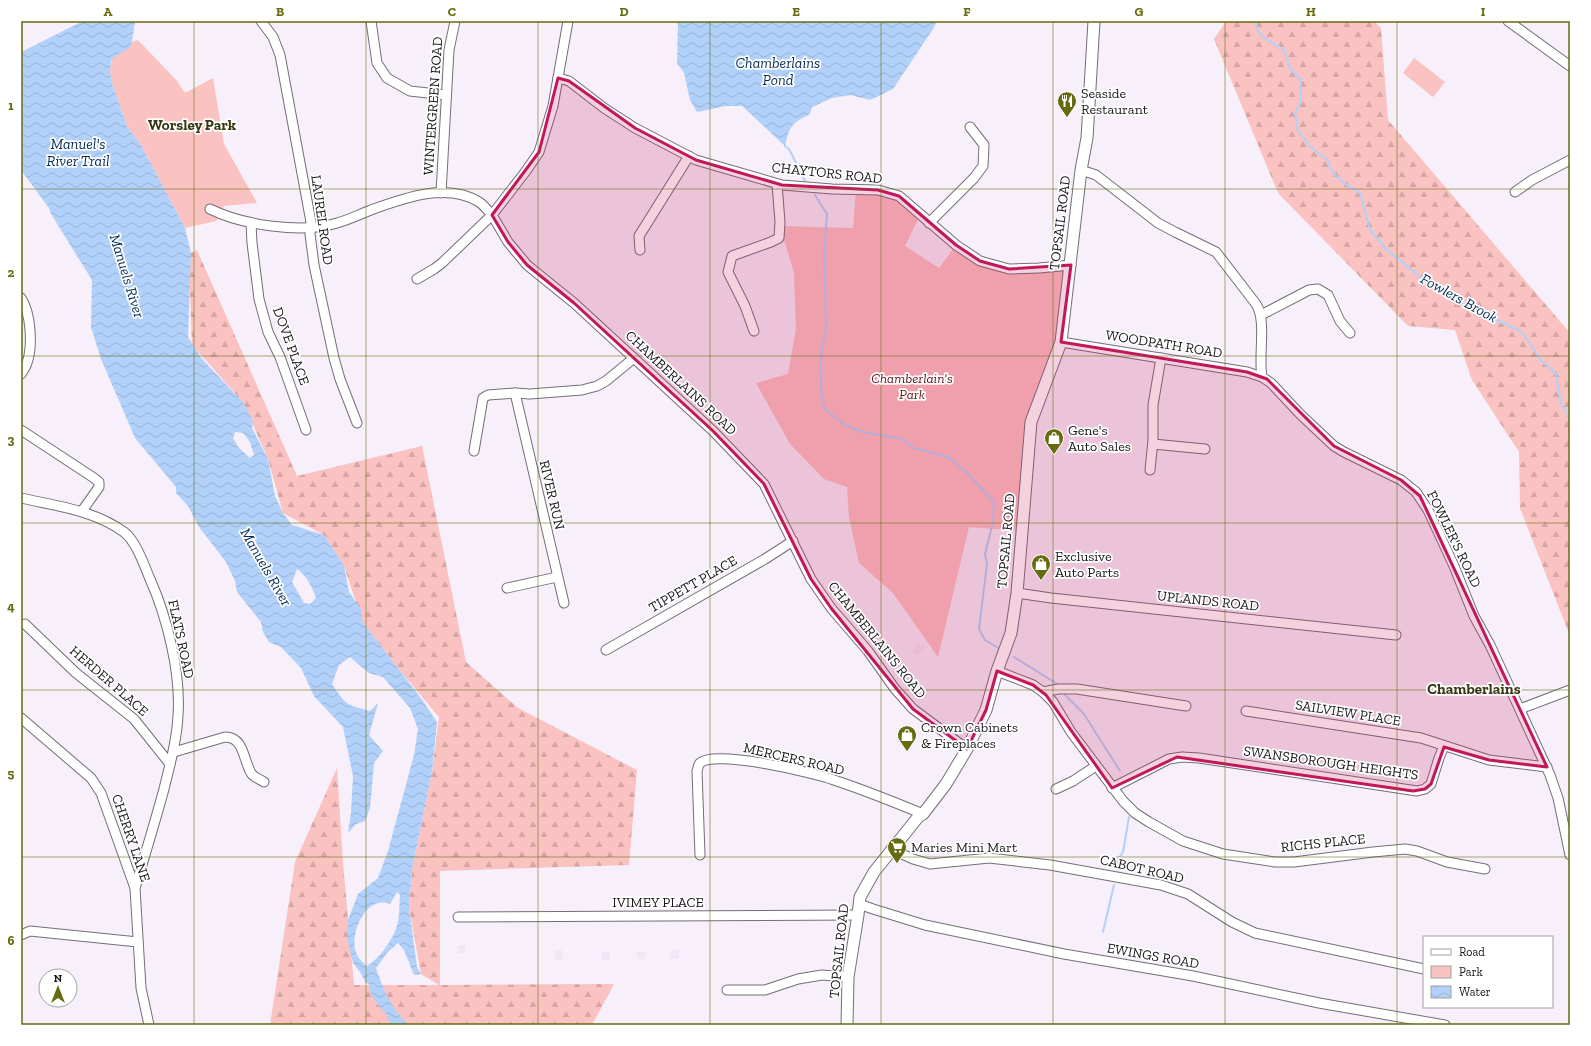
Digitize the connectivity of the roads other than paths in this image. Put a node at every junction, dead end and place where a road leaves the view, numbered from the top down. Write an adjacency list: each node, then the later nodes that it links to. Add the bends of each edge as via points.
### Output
1 (261, 21): 21 (street, LAUREL ROAD, via 273,37 280,54)
2 (371, 21): 9 (street, via 377,63 387,78 410,92)
3 (455, 21): 9 (street, WINTERGREEN ROAD, via 449,50)
4 (568, 21): 8 (street)
5 (1094, 21): 13 (main road, TOPSAIL ROAD, via 1087,138)
6 (1508, 21): 7 (street)
7 (1570, 66)
8 (558, 78): 11 (street, CHAYTORS ROAD, via 569,81 635,128); 18 (street, via 552,112 539,152)
9 (446, 95): 16 (street, WINTERGREEN ROAD)
10 (970, 127): 20 (street, via 984,145 983,166)
11 (689, 156): 14 (street, CHAYTORS ROAD); 22 (street, via 640,236)
12 (1570, 160): 15 (street)
13 (1081, 170): 23 (main road, TOPSAIL ROAD); 26 (street, via 1096,175 1158,223 1216,252 1256,304)
14 (777, 184): 20 (street, CHAYTORS ROAD, via 878,190 899,196); 27 (street, via 779,238 732,256 728,272)
15 (1515, 192)
16 (441, 193): 18 (street, CHAMBERLAINS ROAD, via 457,194 480,202); 21 (street, CHAMBERLAINS ROAD, via 406,198 337,224)
17 (210, 209): 19 (street, CHAMBERLAINS ROAD)
18 (492, 215): 24 (street, via 442,263); 30 (street, CHAMBERLAINS ROAD, via 508,242 527,265 574,303)
19 (251, 223): 21 (street, CHAMBERLAINS ROAD); 37 (street, DOVE PLACE, via 259,299 268,332 280,357)
20 (929, 223): 23 (street, CHAYTORS ROAD, via 980,261 1009,269)
21 (311, 227): 35 (street, LAUREL ROAD, via 314,265 333,354)
22 (640, 250)
23 (1071, 265): 29 (main road, TOPSAIL ROAD)
24 (416, 279)
25 (21, 298): 32 (street, via 29,318 30,349 27,364)
26 (1261, 315): 28 (street, via 1309,290 1318,289 1328,295 1340,320); 33 (street)
27 (754, 331)
28 (1350, 333)
29 (1061, 342): 31 (street, WOODPATH ROAD); 47 (main road, TOPSAIL ROAD, via 1031,422)
30 (634, 358): 34 (street, via 597,386 582,390); 44 (street, CHAMBERLAINS ROAD, via 713,431 764,484)
31 (1161, 358): 33 (street, WOODPATH ROAD, via 1247,372); 38 (street, via 1153,405)
32 (21, 374)
33 (1262, 377): 56 (street, FOWLER'S ROAD, via 1271,382 1301,416 1334,446 1401,480 1420,496 1474,616)
34 (515, 393): 40 (street, via 488,395 483,398); 45 (street, RIVER RUN)
35 (357, 423)
36 (21, 430): 43 (street, via 99,482 99,487)
37 (306, 430)
38 (1153, 444): 39 (street); 41 (street)
39 (1205, 449)
40 (474, 451)
41 (1150, 470)
42 (21, 498): 43 (street, FLATS ROAD)
43 (82, 511): 61 (street, FLATS ROAD, via 104,520 125,533 136,548 157,595 178,686)
44 (793, 541): 51 (street, TIPPETT PLACE); 60 (street, CHAMBERLAINS ROAD, via 811,579 895,689 913,709)
45 (557, 577): 46 (street); 48 (street, RIVER RUN)
46 (507, 588)
47 (1017, 593): 50 (street, UPLANDS ROAD); 52 (main road, TOPSAIL ROAD, via 1011,633)
48 (564, 603)
49 (25, 624): 62 (street, HERDER PLACE, via 76,673 134,719)
50 (1396, 635)
51 (606, 650)
52 (997, 671): 54 (street, RICHS PLACE, via 1033,685); 60 (main road, TOPSAIL ROAD, via 986,710)
53 (1570, 690): 56 (street)
54 (1043, 692): 55 (street, via 1077,689); 63 (street, RICHS PLACE, via 1056,706)
55 (1186, 706)
56 (1520, 709): 64 (street, FOWLER'S ROAD)
57 (1246, 711): 59 (street, SAILVIEW PLACE, via 1414,737)
58 (21, 718): 73 (street, CHERRY LANE, via 91,778 101,793)
59 (1444, 746): 64 (street, via 1489,760); 66 (street, SWANSBOROUGH HEIGHTS, via 1430,784 1418,791 1182,757 1165,760)
60 (967, 749): 68 (main road, TOPSAIL ROAD, via 946,784)
61 (174, 752): 62 (street, FLATS ROAD); 65 (street, via 232,737 238,741 251,774)
62 (170, 764): 73 (street, FLATS ROAD)
63 (1096, 766): 66 (street, RICHS PLACE); 67 (street, via 1073,782)
64 (1547, 767): 71 (street, FOWLER'S ROAD, via 1558,798)
65 (264, 782)
66 (1112, 788): 72 (street, RICHS PLACE, via 1129,807 1149,822 1183,841 1223,854 1288,863 1410,849 1447,862)
67 (1056, 789)
68 (923, 814): 69 (main road, TOPSAIL ROAD); 70 (street, MERCERS ROAD, via 833,780 735,759 705,760 699,764 697,771)
69 (891, 849): 74 (main road, TOPSAIL ROAD, via 874,872 860,897); 81 (street, CABOT ROAD, via 930,864 989,858 1050,865 1161,885 1188,894 1237,925 1262,934)
70 (700, 855)
71 (1570, 855)
72 (1485, 869)
73 (135, 888): 80 (street, CHERRY LANE)
74 (859, 904): 75 (main road, TOPSAIL ROAD); 86 (street, EWINGS ROAD, via 925,925 1064,954 1193,976 1319,1003)
75 (858, 915): 76 (street, IVIMEY PLACE); 82 (main road, TOPSAIL ROAD)
76 (458, 918)
77 (21, 927): 78 (street)
78 (30, 931): 79 (street); 80 (street)
79 (21, 935)
80 (138, 942): 84 (street, CHERRY LANE, via 141,988)
81 (1423, 969)
82 (848, 977): 83 (street, via 822,975 798,979 765,990); 85 (main road, TOPSAIL ROAD)
83 (727, 990)
84 (149, 1025)
85 (847, 1025)
86 (1445, 1025)

